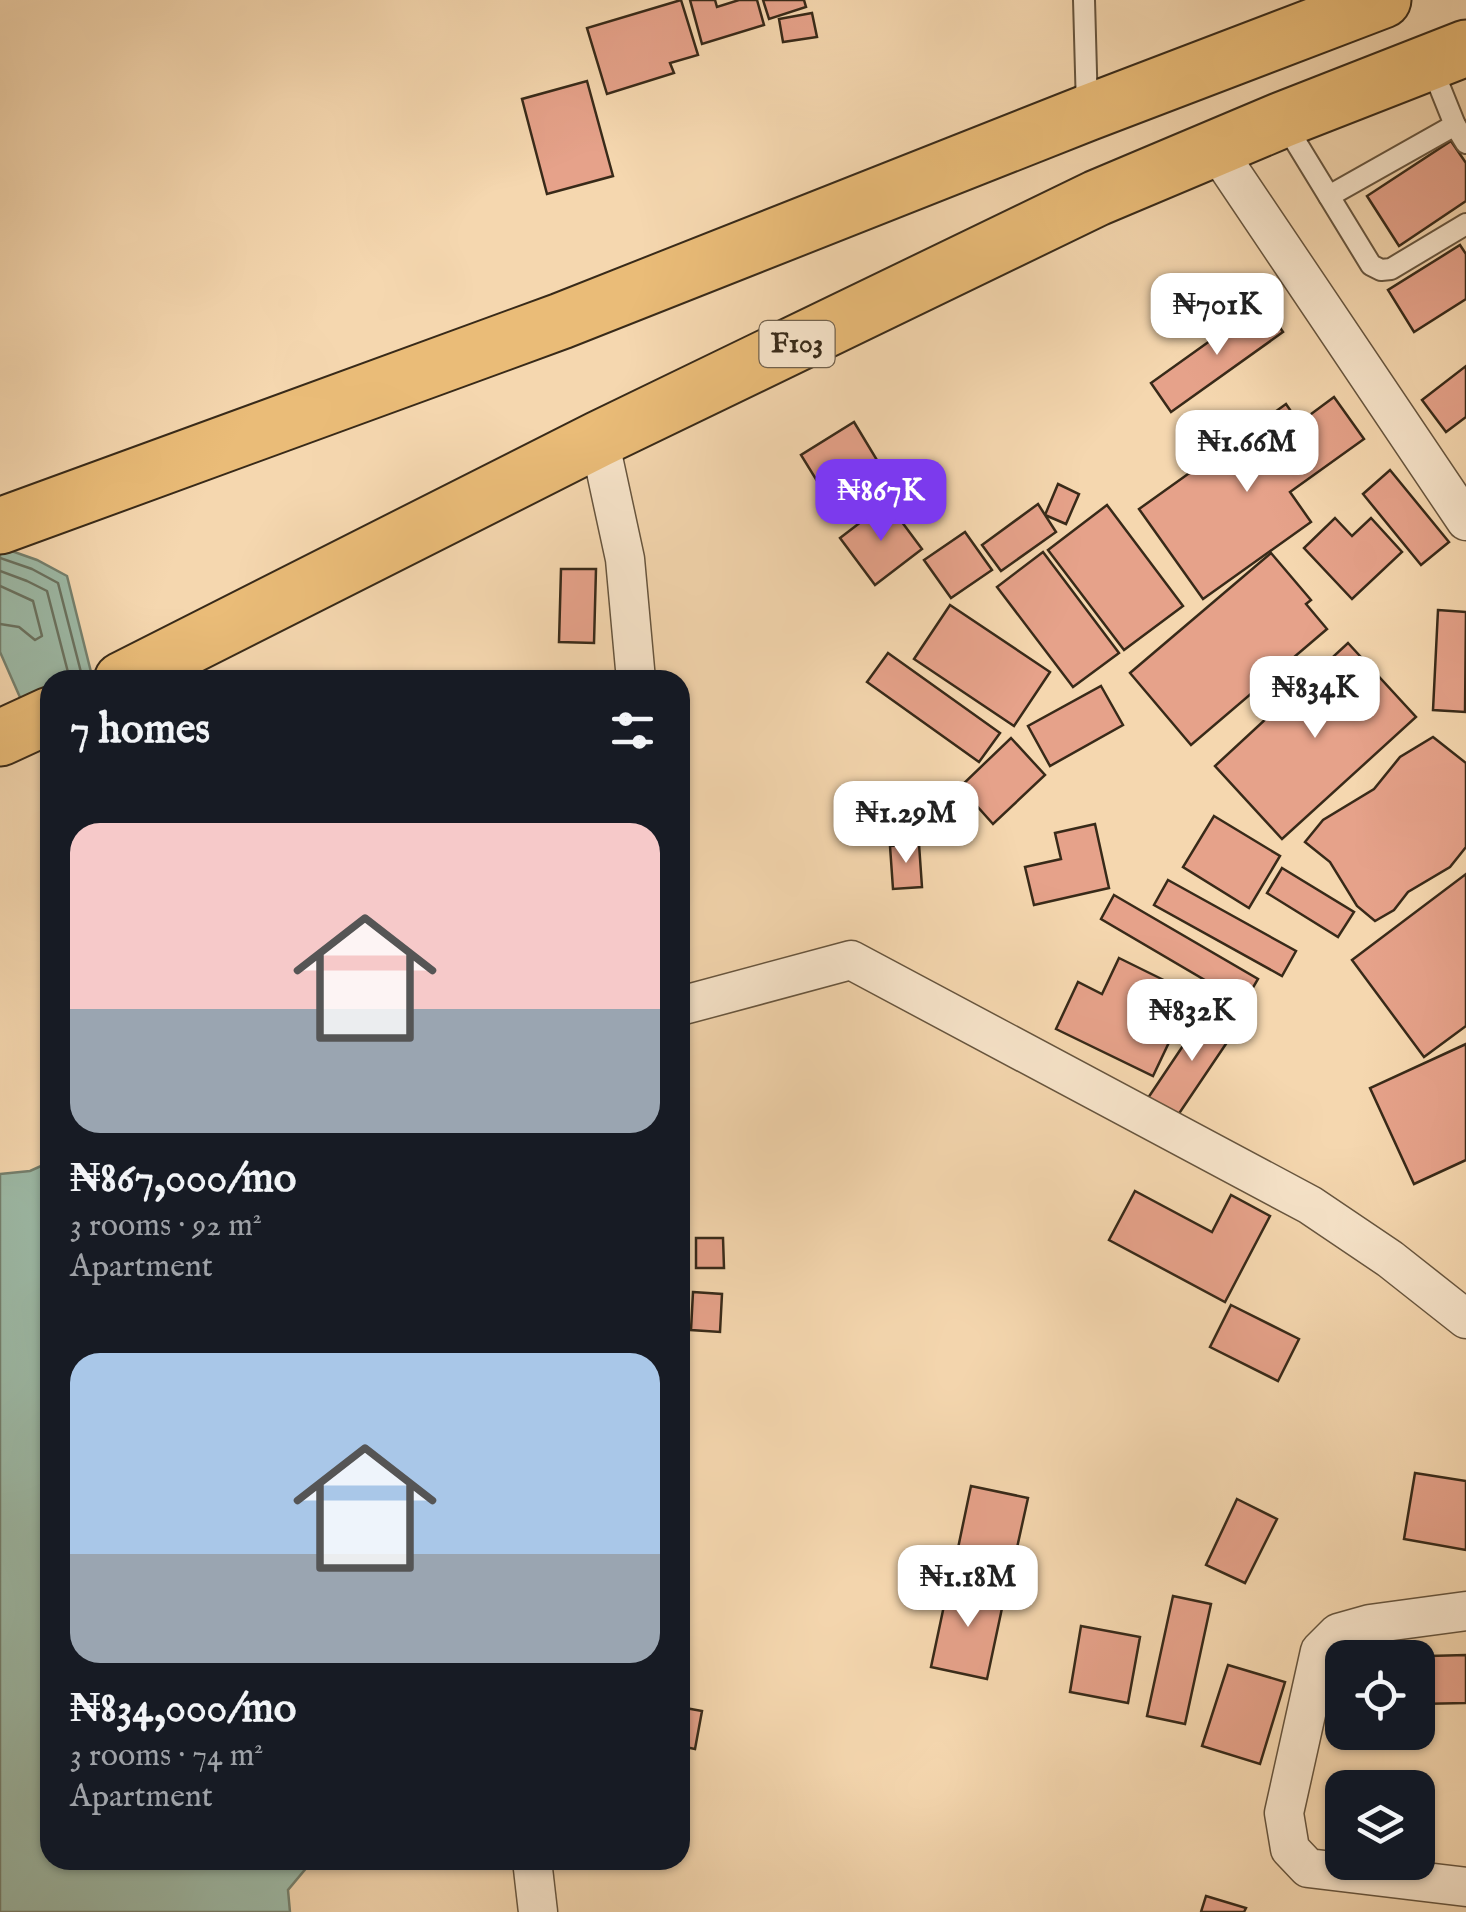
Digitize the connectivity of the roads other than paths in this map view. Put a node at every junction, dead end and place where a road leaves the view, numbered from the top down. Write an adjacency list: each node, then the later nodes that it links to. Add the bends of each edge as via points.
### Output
1 (1084, 0): 4 (lane)
2 (1382, 0): 4 (main road)
3 (1448, 56): 5 (main road, F103); 6 (lane)
4 (1088, 113): 12 (main road, via 561,320)
5 (1282, 120): 7 (main road, F103); 8 (lane)
6 (1460, 134): 8 (lane)
7 (1215, 148): 10 (main road, F103, via 1097,198); 11 (street)
8 (1328, 196): 9 (lane, via 1371,266 1380,270)
9 (1466, 224)
10 (599, 440): 13 (main road, F103); 14 (street, via 624,559)
11 (1466, 521)
12 (0, 526)
13 (142, 670)
14 (635, 670)
15 (40, 719): 16 (main road)
16 (0, 738)
17 (690, 1003): 18 (street, via 850,960 1310,1206)
18 (1466, 1319)
19 (1466, 1611): 21 (street, via 1370,1624 1338,1633 1320,1652 1284,1813 1290,1849 1308,1868)
20 (533, 1870): 22 (street)
21 (1466, 1887)
22 (538, 1912)

